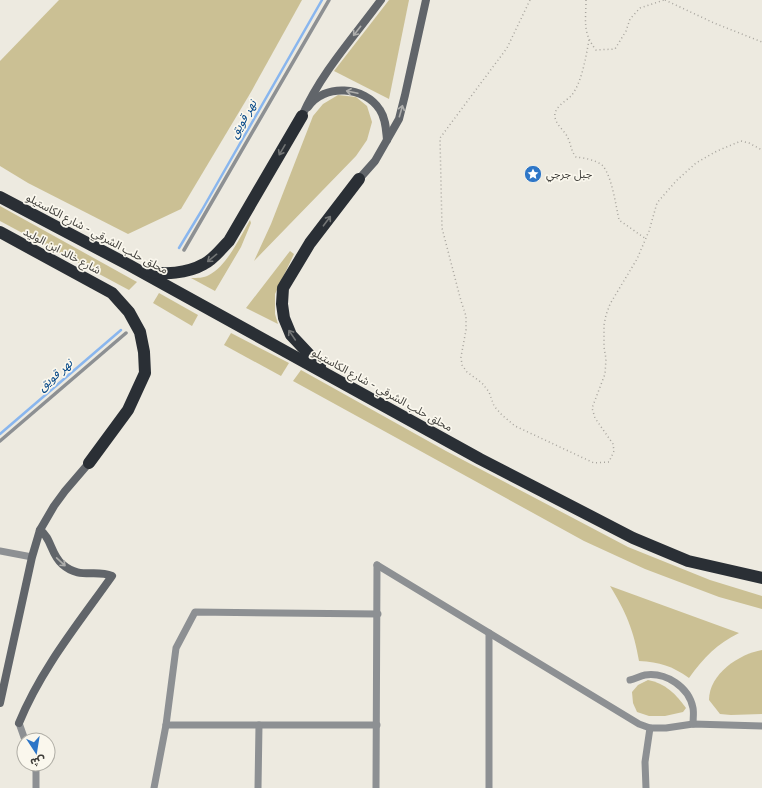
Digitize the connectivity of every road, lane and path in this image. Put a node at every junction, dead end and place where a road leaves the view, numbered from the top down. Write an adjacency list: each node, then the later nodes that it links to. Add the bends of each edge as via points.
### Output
1 (329, 0): 16 (lane)
2 (381, 0): 9 (main road, one-way to 9, via 321,80)
3 (426, 0): 10 (main road, one-way to 3, via 399,119 404,101)
4 (530, 0): 15 (path, via 507,48 440,138 442,228 466,316 462,365 467,372 482,382 494,406 515,426 594,463 609,462 614,451 613,444 595,418 592,408 605,374 606,315 638,259)
5 (586, 0): 7 (path, via 585,19)
6 (665, 0): 7 (path, via 640,8 630,19 615,49 596,50); 8 (path)
7 (589, 40): 15 (path, via 578,84 554,116 568,137 576,157 588,159 602,166 610,181 619,220)
8 (762, 42)
9 (302, 116): 10 (main road, one-way to 9, via 386,125 380,110 369,98 355,91 339,90 324,94 311,103); 17 (highway, one-way to 17, via 229,241 217,255 192,269 164,273 150,272)
10 (387, 141): 12 (main road, via 376,161)
11 (762, 150): 15 (path, via 741,141 696,163 657,203)
12 (360, 179): 19 (highway, one-way to 12, via 291,335 284,318 283,288 310,243)
13 (0, 197): 17 (highway, محلق حلب الشرقي - شارع الكاستيلو)
14 (0, 232): 21 (highway, شارع خالد ابن الوليد, via 112,293 127,309 140,332 145,373 128,410)
15 (646, 239)
16 (184, 250)
17 (129, 265): 19 (highway, محلق حلب الشرقي - شارع الكاستيلو)
18 (126, 333): 20 (lane)
19 (328, 374): 25 (highway, محلق حلب الشرقي - شارع الكاستيلو, via 480,459 633,538 688,561)
20 (0, 440)
21 (89, 463): 22 (main road, via 54,506)
22 (40, 530): 24 (main road); 30 (main road, one-way to 30, via 56,558 69,569 79,573 112,576 48,667 30,697)
23 (0, 551): 24 (street)
24 (32, 557): 29 (main road)
25 (762, 578)
26 (378, 614): 27 (street, via 377,565); 33 (street); 34 (street, via 195,612 176,648)
27 (489, 633): 36 (street, via 639,724); 43 (street)
28 (630, 680): 31 (street, via 650,675 676,682 687,693 693,708)
29 (0, 703)
30 (19, 724): 37 (street)
31 (693, 724): 35 (street); 36 (street)
32 (259, 725): 33 (street); 34 (street); 41 (street)
33 (377, 725): 42 (street)
34 (166, 726): 40 (street)
35 (762, 726)
36 (650, 728): 44 (street, via 645,762)
37 (22, 732)
38 (36, 772): 39 (street)
39 (36, 788)
40 (154, 788)
41 (258, 788)
42 (376, 788)
43 (488, 788)
44 (646, 788)

